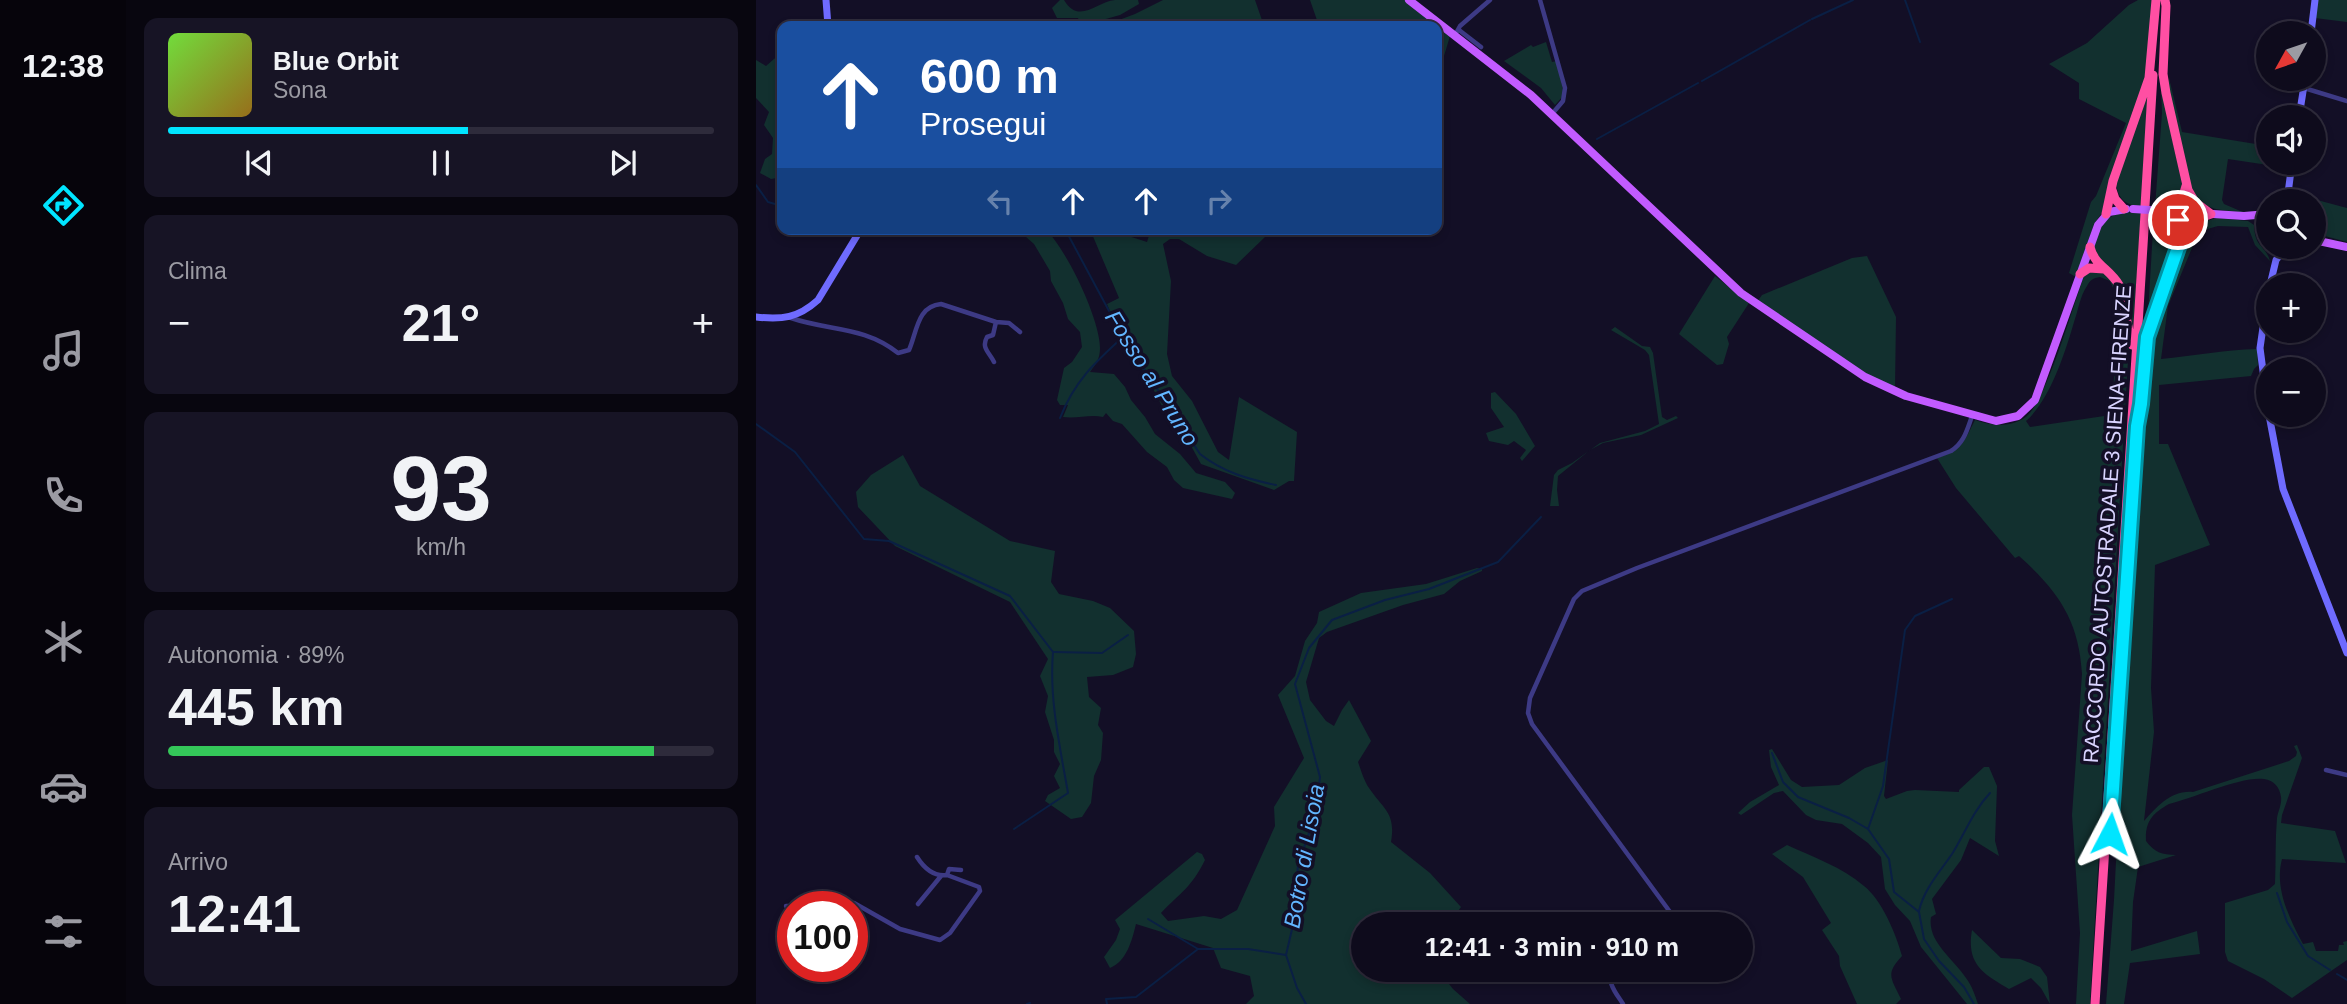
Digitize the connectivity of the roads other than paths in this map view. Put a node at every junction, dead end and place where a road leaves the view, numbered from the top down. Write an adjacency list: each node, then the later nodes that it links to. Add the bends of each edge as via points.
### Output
1 (828, 0): 9 (main road)
2 (1409, 0): 10 (main road)
3 (1476, 0): 8 (street)
4 (1490, 0): 8 (street)
5 (1540, 0): 18 (street, via 1566,88 1562,103)
6 (2161, 0): 19 (highway, via 2150,74); 20 (highway, via 2163,78); 44 (highway, RACCORDO AUTOSTRADALE 3 SIENA-FIRENZE)
7 (2315, 0): 11 (main road)
8 (1476, 9): 13 (street)
9 (828, 21)
10 (1440, 21)
11 (2312, 21)
12 (1442, 23): 13 (main road)
13 (1457, 33): 14 (street); 18 (main road)
14 (1481, 47)
15 (2313, 91): 16 (street)
16 (2316, 92): 17 (street)
17 (2347, 101)
18 (1552, 114): 43 (main road, via 1752,301 1873,382)
19 (2112, 185): 21 (highway, via 2114,197); 23 (highway)
20 (2186, 186): 22 (highway, via 2182,199); 24 (highway)
21 (2128, 209): 22 (main road, bridge); 23 (main road)
22 (2167, 211): 24 (main road); 28 (highway)
23 (2106, 214): 31 (main road)
24 (2211, 214): 26 (main road); 28 (highway, via 2197,219)
25 (2256, 215): 26 (main road)
26 (2244, 216): 27 (main road)
27 (2256, 223)
28 (2183, 233): 44 (highway, via 2147,337 2141,404)
29 (857, 235): 39 (main road, via 818,300)
30 (2326, 242): 32 (main road)
31 (2090, 247): 35 (highway, via 2093,258); 37 (main road)
32 (2347, 247)
33 (2270, 259): 36 (main road)
34 (2277, 259): 36 (main road)
35 (2104, 268): 37 (highway, via 2089,268); 44 (highway, via 2119,285 2132,337 2129,408)
36 (2273, 271)
37 (2080, 274): 43 (main road, via 2031,405 2004,421)
38 (756, 317): 39 (main road)
39 (791, 318): 40 (street, via 878,339 898,354 909,350 923,311 933,305)
40 (996, 322): 41 (street, via 1009,323); 42 (street, via 984,348)
41 (1020, 332)
42 (994, 362)
43 (1972, 416): 54 (street, via 1964,439 1951,452 1637,568 1582,591 1574,599 1530,698 1528,713)
44 (2134, 425): 57 (highway, RACCORDO AUTOSTRADALE 3 SIENA-FIRENZE)
45 (2271, 427): 46 (main road, via 2283,489)
46 (2347, 653)
47 (2326, 770): 48 (street)
48 (2347, 775)
49 (917, 857): 51 (street, via 928,871)
50 (961, 870): 51 (street, via 949,869)
51 (944, 875): 52 (street); 53 (street, via 972,883 980,891 940,940 900,929)
52 (918, 904)
53 (868, 911)
54 (1670, 912)
55 (1610, 982): 56 (street)
56 (1623, 1004)
57 (2097, 1004)

